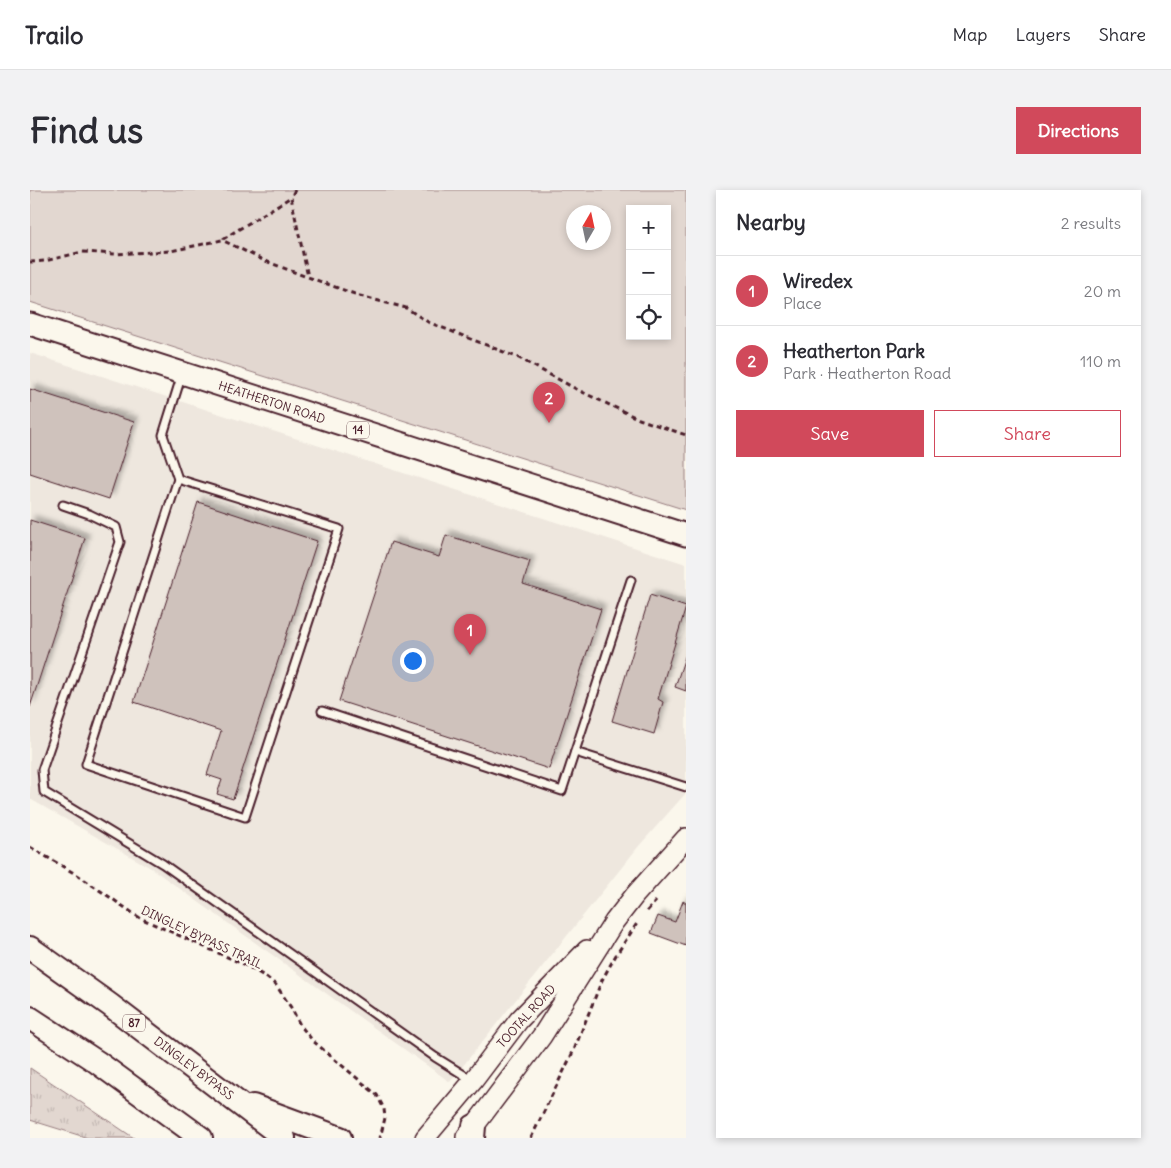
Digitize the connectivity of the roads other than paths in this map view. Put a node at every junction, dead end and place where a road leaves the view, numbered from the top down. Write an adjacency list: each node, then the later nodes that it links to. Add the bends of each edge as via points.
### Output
1 (30, 324): 2 (main road, HEATHERTON ROAD / 14)
2 (182, 374): 3 (lane, via 163,435); 5 (main road, HEATHERTON ROAD / 14)
3 (178, 479): 3 (lane, via 339,529 246,817 86,764)
4 (62, 505): 14 (lane, via 116,527 120,542 42,770 44,792 163,864)
5 (686, 535)
6 (631, 580): 8 (lane)
7 (322, 711): 8 (lane, via 562,791)
8 (575, 752): 9 (lane)
9 (686, 788)
10 (686, 838): 11 (main road, TOOTAL ROAD)
11 (614, 922): 14 (main road, TOOTAL ROAD, via 519,1020); 16 (main road, TOOTAL ROAD, via 542,1036)
12 (30, 948): 15 (highway, DINGLEY BYPASS / 87)
13 (30, 1018): 17 (highway)
14 (473, 1081): 20 (main road, TOOTAL ROAD)
15 (236, 1100): 18 (highway, DINGLEY BYPASS / 87); 19 (highway)
16 (471, 1134)
17 (201, 1138)
18 (284, 1138)
19 (340, 1138)
20 (425, 1138)

